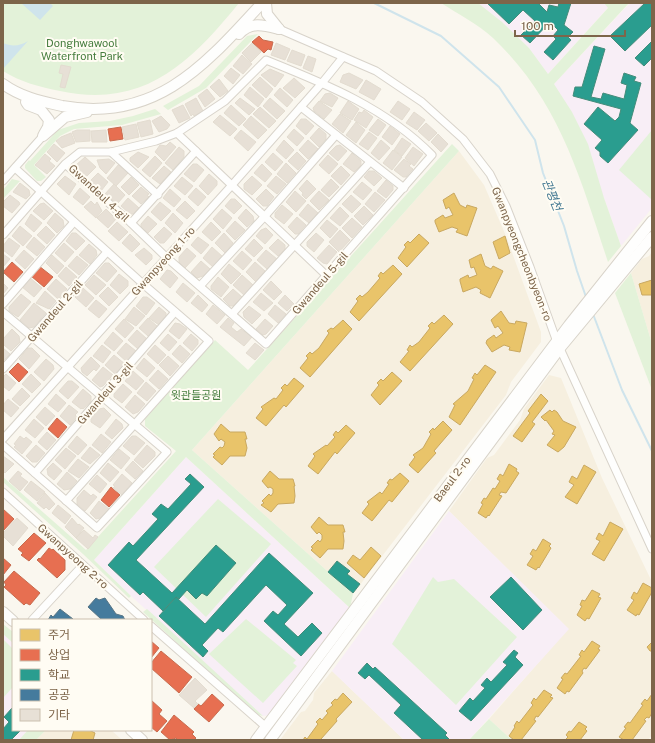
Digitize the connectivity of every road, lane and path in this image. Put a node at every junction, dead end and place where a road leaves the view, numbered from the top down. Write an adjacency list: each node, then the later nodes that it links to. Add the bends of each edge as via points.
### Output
1 (264, 5): 2 (main road, via 266,14); 3 (main road)
2 (278, 29): 3 (main road, via 253,24 243,29 237,37); 4 (street, Gwanpyeongcheonbyeon-ro)
3 (231, 37): 9 (main road, via 213,56 178,84 137,103)
4 (343, 57): 5 (street, Gwanpyeong 1-ro); 41 (street, Gwanpyeongcheonbyeon-ro, via 376,71 429,107 464,139 486,168 506,206)
5 (322, 83): 8 (street, Gwanpyeong 1-ro); 10 (street, Gwandeul 4-gil, via 266,60 225,101); 20 (street, Gwandeul 5-gil, via 363,102 395,124 432,155)
6 (6, 87): 7 (main road)
7 (22, 95): 9 (main road, via 37,101 76,108); 12 (main road, via 28,105 41,110 48,120 48,127)
8 (301, 107): 11 (street); 19 (street, Gwanpyeong 1-ro)
9 (104, 108): 12 (main road, via 65,117)
10 (177, 133): 13 (street); 14 (street, Gwandeul 4-gil)
11 (336, 135): 15 (street); 23 (street)
12 (43, 136): 17 (street)
13 (196, 150): 19 (street); 22 (street, Gwandeul 4-gil)
14 (111, 152): 16 (street, Gwandeul 4-gil, via 80,152); 22 (street)
15 (370, 162): 20 (street); 29 (street)
16 (65, 164): 21 (street); 26 (street, Gwandeul 4-gil)
17 (15, 168): 18 (street); 21 (street)
18 (3, 181)
19 (232, 185): 23 (street); 31 (street, Gwanpyeong 1-ro)
20 (404, 188): 32 (street, Gwandeul 5-gil)
21 (41, 191): 25 (street); 27 (street)
22 (158, 194): 26 (street, Gwandeul 4-gil)
23 (265, 216): 29 (street); 34 (street)
24 (652, 221): 39 (main road, Baeul 2-ro)
25 (74, 222): 30 (street); 35 (street)
26 (131, 223): 31 (street, Gwandeul 4-gil)
27 (3, 235)
28 (652, 237): 39 (main road, Baeul 2-ro, via 613,286)
29 (296, 245): 32 (street); 38 (street)
30 (107, 252): 33 (street); 40 (street, Gwandeul 2-gil)
31 (166, 258): 33 (street, Gwanpyeong 1-ro); 34 (street, Gwandeul 5-gil)
32 (326, 275): 38 (street, Gwandeul 5-gil, via 266,344)
33 (142, 283): 37 (street); 42 (street, Gwanpyeong 1-ro)
34 (200, 286): 38 (street, Gwandeul 5-gil)
35 (3, 304)
36 (3, 312): 40 (street)
37 (175, 312): 44 (street, Gwandeul 3-gil); 45 (street, via 209,341)
38 (232, 314)
39 (570, 329): 41 (main road, Baeul 2-ro)
40 (32, 337): 42 (street); 43 (street, Gwandeul 2-gil)
41 (559, 345): 51 (street, Gwanpyeongcheonbyeon-ro); 58 (main road, Baeul 2-ro, via 396,553); 62 (main road, Baeul 2-ro)
42 (68, 367): 44 (street); 46 (street, Gwanpyeong 1-ro)
43 (3, 369)
44 (103, 396): 45 (street); 48 (street, Gwandeul 3-gil)
45 (134, 423): 50 (street); 50 (street, via 167,452 97,528)
46 (3, 439)
47 (3, 445): 48 (street)
48 (35, 473): 50 (street)
49 (3, 492): 52 (street, Gwanpyeong 2-ro)
50 (66, 501)
51 (652, 549)
52 (83, 565): 54 (street); 55 (street, Gwanpyeong 2-ro)
53 (3, 612): 56 (main road)
54 (33, 619)
55 (143, 619)
56 (12, 620)
57 (152, 627): 58 (street)
58 (266, 727): 61 (main road, Baeul 2-ro)
59 (132, 731): 60 (main road)
60 (142, 740)
61 (256, 740)
62 (270, 740)

